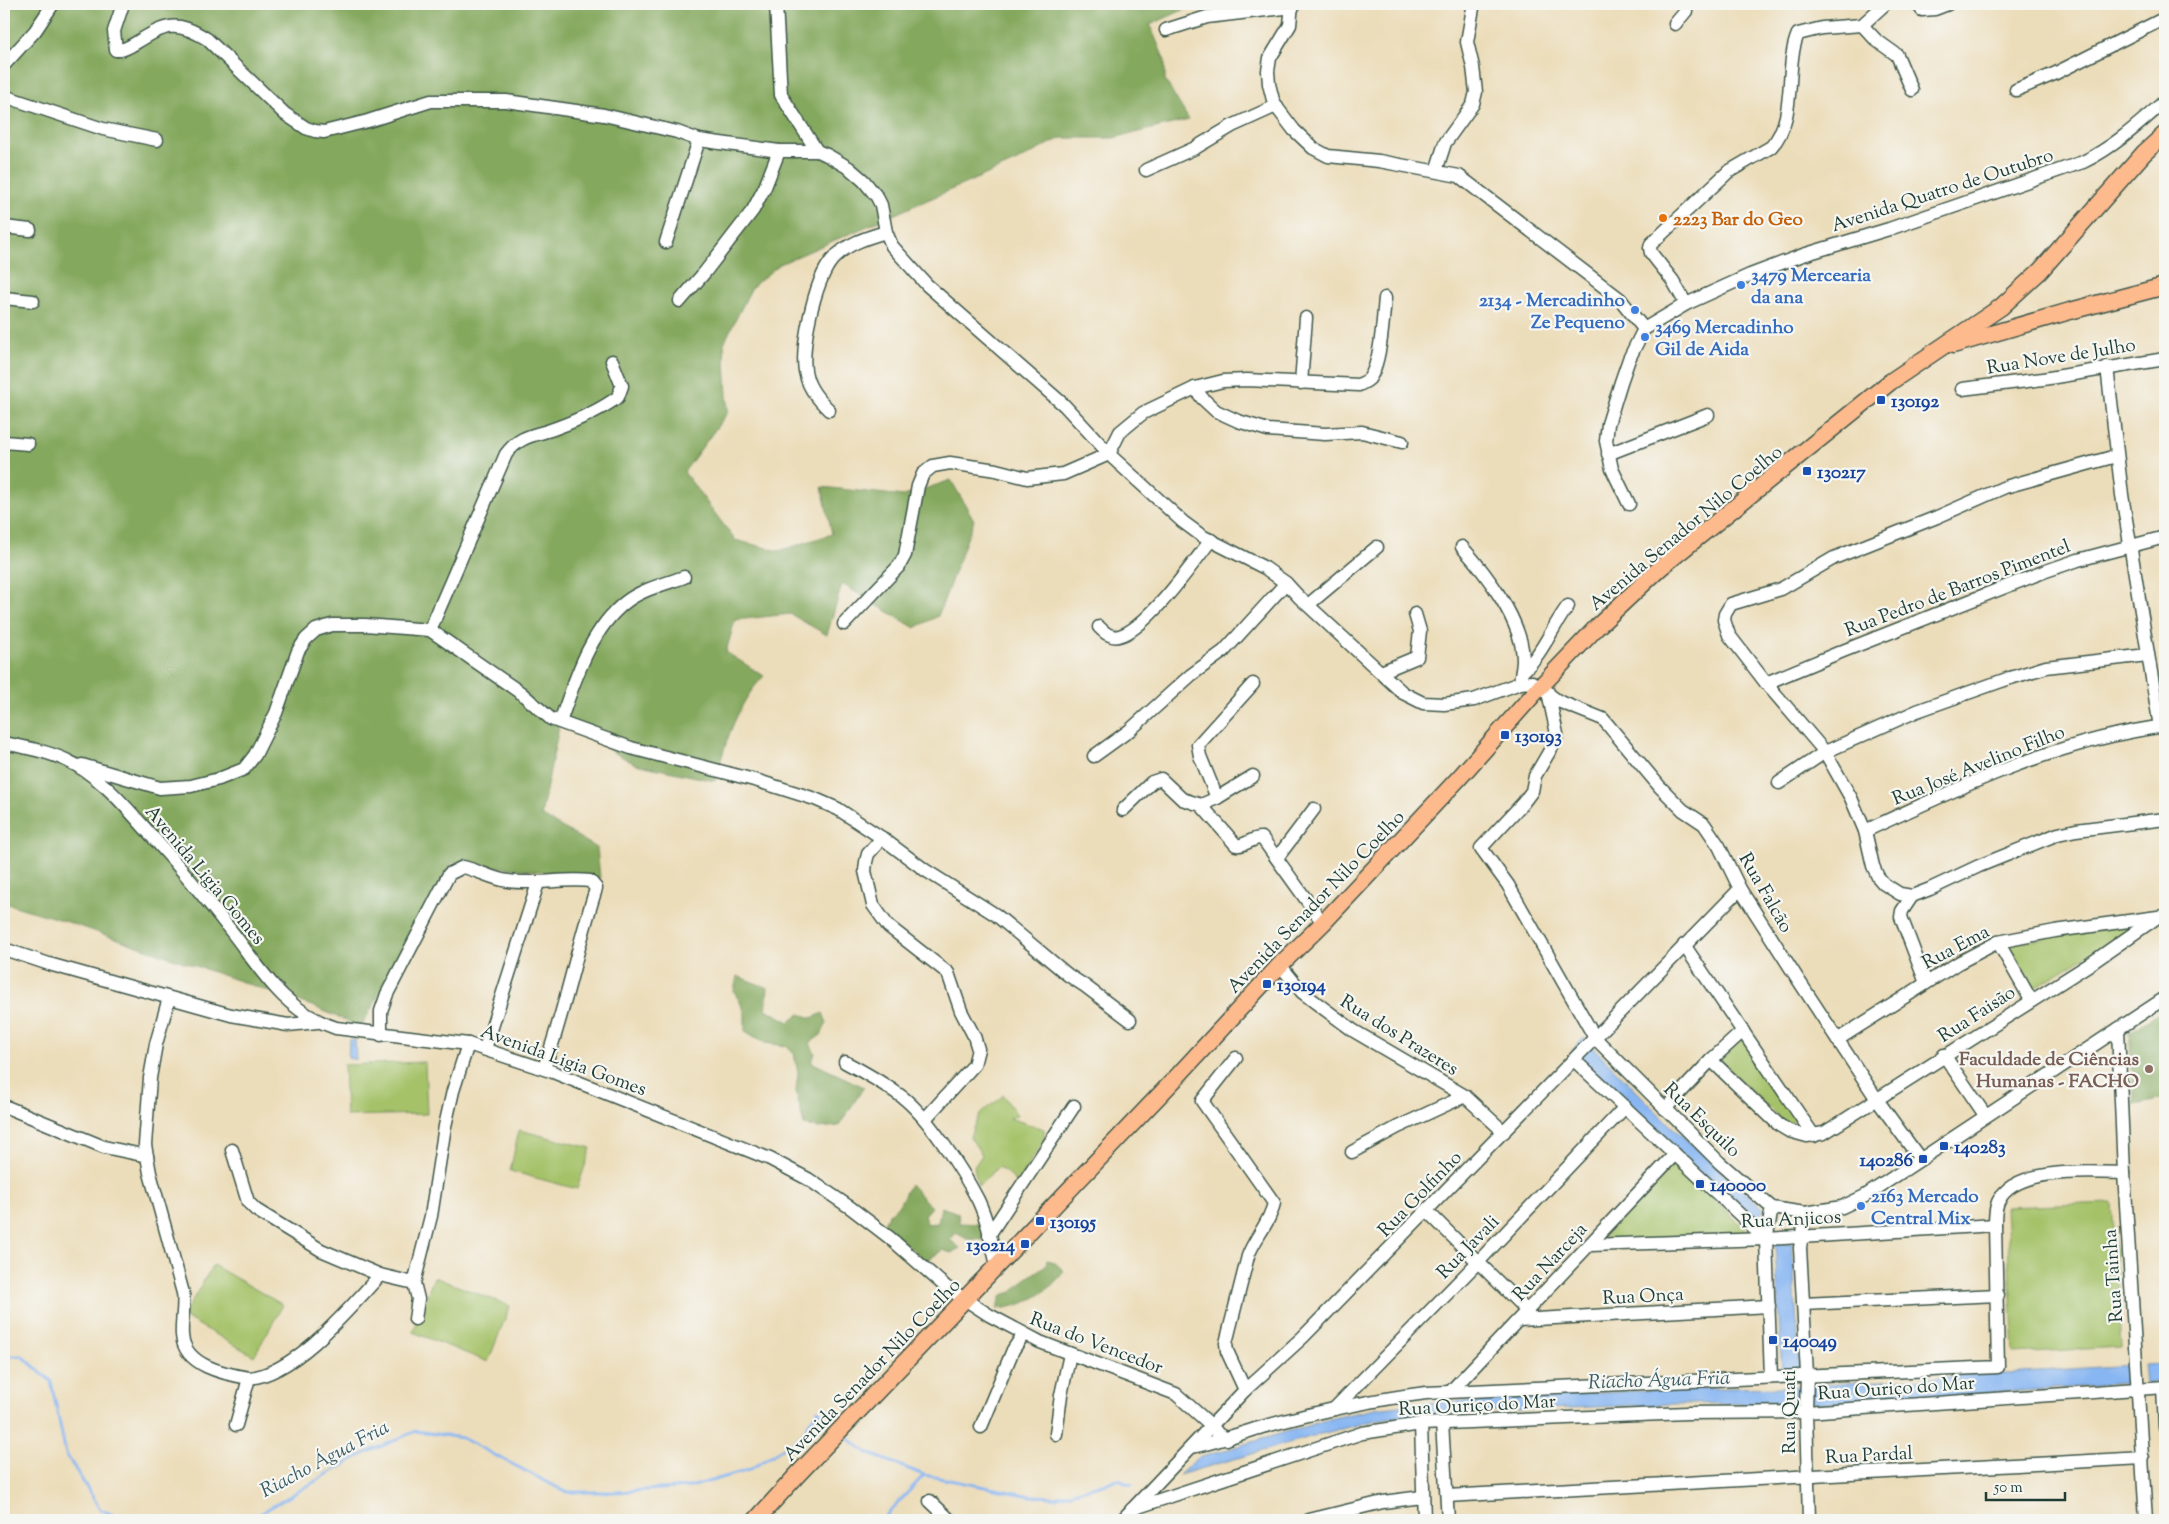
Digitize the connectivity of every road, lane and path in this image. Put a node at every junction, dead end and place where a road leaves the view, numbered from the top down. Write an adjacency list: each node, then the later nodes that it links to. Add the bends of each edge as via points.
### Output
1 (53, 4): 14 (street, via 35,31)
2 (123, 4): 22 (street, via 114,31 114,48 120,51 171,25 184,26 207,39 285,114 315,131 324,132 368,121 431,101 477,100 604,115)
3 (776, 4): 24 (street, via 781,94)
4 (1686, 4): 11 (street, via 1686,11)
5 (1885, 4): 12 (street)
6 (1918, 4): 7 (street, via 1922,10 1928,11)
7 (1948, 4)
8 (1293, 6): 13 (street, via 1207,17); 19 (street, via 1290,26 1270,58 1269,84)
9 (1473, 8): 26 (street, via 1467,42 1476,92 1473,104 1445,144)
10 (2165, 18): 16 (street)
11 (1675, 24)
12 (1862, 25): 15 (street, via 1897,55); 36 (street, via 1822,28 1798,34 1783,127 1776,142 1728,172 1651,244 1651,253)
13 (1166, 30)
14 (4, 65)
15 (1912, 90)
16 (2016, 90)
17 (4, 96): 21 (street, via 103,129)
18 (2165, 101): 36 (street, Avenida Quatro de Outubro, via 2120,140 2083,162 1803,255)
19 (1276, 106): 25 (street); 26 (street, via 1294,130 1318,153)
20 (2165, 134): 39 (main road, Avenida Senador Nilo Coelho, via 2144,153 2030,281 2001,307)
21 (157, 140)
22 (698, 140): 23 (street); 30 (street)
23 (779, 151): 24 (street); 35 (street, via 766,188 753,210)
24 (817, 151): 29 (street, via 849,168 864,181 881,205)
25 (1146, 170)
26 (1436, 171): 38 (street, via 1459,176 1477,188 1620,299)
27 (4, 227): 28 (street)
28 (30, 230)
29 (886, 232): 46 (street, via 854,242 844,249 831,261 819,283 809,325 805,374); 51 (street, via 892,246 927,285 1064,405)
30 (666, 242)
31 (2165, 286): 39 (main road, Avenida Senador Nilo Coelho)
32 (4, 298): 34 (street)
33 (1384, 298): 43 (street, via 1382,336 1370,378 1359,385)
34 (33, 301)
35 (680, 301)
36 (1686, 304): 38 (street, Avenida Quatro de Outubro)
37 (1306, 318): 43 (street)
38 (1644, 328): 52 (street, via 1629,359 1608,424)
39 (1938, 349): 73 (main road, Avenida Senador Nilo Coelho, via 1890,382 1661,567 1596,628)
40 (2165, 359): 42 (street, Rua Nove de Julho)
41 (612, 361): 67 (street, via 622,386 618,398 583,417 524,438 513,444 506,454)
42 (2107, 367): 45 (street, Rua Nove de Julho); 53 (street)
43 (1301, 382): 44 (street, via 1223,381)
44 (1195, 388): 49 (street, via 1216,411 1268,430 1326,434 1362,432); 51 (street, via 1143,413 1120,432)
45 (1962, 388)
46 (828, 410)
47 (1708, 415): 52 (street)
48 (4, 442): 50 (street)
49 (1402, 442)
50 (28, 444)
51 (1109, 454): 56 (street, via 1165,508); 65 (street, via 1063,474 1027,478 950,463 933,466 922,474 905,555 899,566)
52 (1608, 454): 54 (street)
53 (2116, 456): 57 (street); 71 (street, via 2005,487 1834,558 1781,589 1731,604 1725,614 1726,629)
54 (1629, 504)
55 (2165, 537): 57 (street, Rua Pedro de Barros Pimentel)
56 (1211, 540): 61 (street, via 1265,568); 66 (street, via 1157,607 1125,634 1110,635)
57 (2131, 546): 68 (street); 71 (street, Rua Pedro de Barros Pimentel, via 2043,572)
58 (1376, 547): 62 (street)
59 (1462, 547): 70 (street, via 1480,566 1508,610 1520,643 1523,659)
60 (684, 577): 74 (street, via 644,591 611,615 591,646)
61 (1286, 583): 62 (street); 78 (street, via 1224,650 1130,730)
62 (1308, 605): 69 (street)
63 (1568, 606): 70 (street)
64 (1415, 614): 69 (street, via 1420,631 1417,656)
65 (844, 624)
66 (1098, 627)
67 (430, 630): 74 (street, via 521,693 551,720); 79 (street, via 365,625 316,630 298,651 276,713 255,755 244,769 220,779 192,786 160,788)
68 (2147, 655): 75 (street); 77 (street, via 2046,666 1917,711)
69 (1381, 672): 70 (street, via 1403,693 1430,705 1474,700)
70 (1521, 677): 73 (street)
71 (1766, 683): 77 (street)
72 (1253, 684): 82 (street, via 1198,745)
73 (1544, 690): 91 (street, Rua Falcão, via 1567,705 1603,719 1660,787 1683,810 1704,824); 94 (main road, Avenida Senador Nilo Coelho); 108 (street, Rua Esquilo, via 1556,740 1538,769 1532,791 1481,848 1508,885)
74 (560, 722): 88 (street, via 632,748 815,799 838,809)
75 (2162, 726): 87 (street, Rua José Avelino Filho, via 2082,743 2027,760 1938,796)
76 (4, 742): 79 (street, Avenida Ligia Gomes)
77 (1825, 752): 81 (street); 87 (street, via 1852,798)
78 (1094, 756)
79 (65, 760): 104 (street, Avenida Ligia Gomes, via 113,793 216,911 274,988)
80 (1253, 776): 82 (street)
81 (1779, 783)
82 (1217, 798): 83 (street)
83 (1201, 805): 85 (street, via 1182,799 1159,779); 89 (street, via 1236,846 1262,838)
84 (1314, 809): 89 (street)
85 (1123, 810)
86 (2165, 819): 92 (street, via 2058,834)
87 (1865, 831): 92 (street, via 1878,877 1900,894)
88 (882, 838): 103 (street, via 996,915 1068,975); 125 (street, via 868,854 866,862 873,905 888,926 948,973 978,1049 974,1065)
89 (1277, 858): 94 (street)
90 (538, 883): 107 (street, via 506,881 463,867 449,874 387,994 381,1012); 111 (street); 117 (street, via 590,880 596,888 562,1017)
91 (1740, 889): 96 (street, Rua Golfinho); 109 (street, Rua Falcão)
92 (1912, 896): 99 (street, via 1901,917)
93 (2161, 917): 95 (street, Rua Ema); 102 (street, Rua Faisão)
94 (1323, 923): 98 (main road, Avenida Senador Nilo Coelho)
95 (1998, 942): 99 (street, Rua Ema); 102 (street)
96 (1684, 945): 106 (street); 108 (street, Rua Golfinho)
97 (4, 949): 100 (street)
98 (1280, 965): 118 (street, Rua dos Prazeres, via 1302,992 1354,1031); 143 (main road, Avenida Senador Nilo Coelho)
99 (1926, 983): 109 (street, Rua Ema)
100 (170, 998): 104 (street, via 271,1023); 131 (street, via 150,1078)
101 (2165, 998): 105 (street)
102 (2031, 1000): 112 (street, Rua Faisão)
103 (1130, 1020)
104 (317, 1022): 107 (street, Avenida Ligia Gomes)
105 (2118, 1029): 124 (street); 133 (street, Rua Tainha)
106 (1743, 1032): 115 (street); 127 (street)
107 (381, 1035): 110 (street, Avenida Ligia Gomes)
108 (1594, 1039): 114 (street, Rua Golfinho); 123 (street, Rua Esquilo)
109 (1838, 1040): 119 (street, Rua Falcão)
110 (468, 1044): 111 (street, Avenida Ligia Gomes); 145 (street, via 447,1118 430,1216)
111 (485, 1049): 117 (street, Avenida Ligia Gomes)
112 (1944, 1056): 119 (street, Rua Faisão); 124 (street)
113 (1236, 1058): 159 (street, via 1202,1100 1274,1203 1248,1256 1226,1343)
114 (1575, 1059): 122 (street); 126 (street, Rua Golfinho)
115 (1711, 1060): 123 (street); 127 (street, via 1779,1125 1788,1131)
116 (845, 1062): 125 (street, via 902,1097)
117 (544, 1068): 147 (street, Avenida Ligia Gomes, via 770,1159 808,1179 859,1214 946,1287)
118 (1465, 1096): 126 (street, Rua dos Prazeres); 129 (street)
119 (1878, 1101): 127 (street, Rua Faisão, via 1824,1134); 132 (street, Rua Falcão)
120 (4, 1106): 131 (street, via 104,1147)
121 (1074, 1106): 138 (street)
122 (1625, 1107): 130 (street); 142 (street, Rua Javali)
123 (1665, 1109): 134 (street, Rua Esquilo)
124 (1985, 1115): 132 (street)
125 (925, 1119): 138 (street, via 978,1201)
126 (1504, 1132): 135 (street, Rua Golfinho)
127 (1814, 1136)
128 (232, 1150): 144 (street, via 248,1202 256,1210 322,1250)
129 (1352, 1152)
130 (1675, 1154): 140 (street); 141 (street, Rua Narceja)
131 (147, 1156): 156 (street, via 183,1293 184,1347 203,1364 224,1374)
132 (1920, 1159): 136 (street, via 1865,1196 1842,1207)
133 (2124, 1173): 137 (street, via 2067,1172 2042,1175 2019,1184 1997,1203); 157 (street, Rua Tainha)
134 (1772, 1208): 136 (street); 140 (street, Rua Quati)
135 (1427, 1212): 142 (street); 159 (street, Rua Golfinho, via 1304,1337)
136 (1805, 1213): 139 (street, Rua Quati)
137 (1995, 1226): 139 (street, Rua Anjicos); 146 (street)
138 (990, 1235): 143 (street)
139 (1801, 1236): 140 (street, Rua Anjicos); 148 (street, Rua Quati)
140 (1766, 1239): 141 (street, Rua Anjicos); 149 (street, Rua Quati)
141 (1590, 1245): 150 (street, Rua Narceja)
142 (1478, 1261): 150 (street); 161 (street, Rua Javali)
143 (997, 1266): 147 (main road, Avenida Senador Nilo Coelho)
144 (380, 1276): 145 (street); 156 (street, via 300,1355 279,1369)
145 (414, 1283): 151 (street, via 418,1299)
146 (1998, 1295): 148 (street); 154 (street, Rua Ouriço do Mar, via 1998,1368)
147 (965, 1299): 152 (street, Rua do Vencedor); 178 (main road, Avenida Senador Nilo Coelho)
148 (1803, 1304): 154 (street, Rua Quati)
149 (1769, 1306): 150 (street, Rua Onça); 155 (street, Rua Quati)
150 (1523, 1316): 160 (street, Rua Narceja)
151 (415, 1319)
152 (1023, 1334): 153 (street, Rua do Vencedor); 166 (street)
153 (1070, 1354): 167 (street, Rua do Vencedor, via 1176,1394); 169 (street)
154 (1806, 1376): 155 (street, Rua Ouriço do Mar); 162 (street, Rua Quati)
155 (1776, 1377): 160 (street, Rua Ouriço do Mar)
156 (250, 1378): 165 (street)
157 (2139, 1387): 158 (street, Rua Ouriço do Mar); 162 (street, Rua Ouriço do Mar); 172 (street, Rua Tainha)
158 (2164, 1387): 168 (street)
159 (1245, 1390): 167 (street, Rua Golfinho)
160 (1450, 1392): 161 (street, Rua Ouriço do Mar, via 1397,1397)
161 (1334, 1409): 170 (street, Rua Ouriço do Mar)
162 (1806, 1409): 163 (street, Rua Ouriço do Mar); 173 (street, Rua Quati)
163 (1442, 1422): 164 (street, Rua Ouriço do Mar); 174 (street)
164 (1421, 1424): 175 (street); 177 (street, Rua Ouriço do Mar, via 1362,1433)
165 (236, 1425)
166 (981, 1426)
167 (1212, 1426): 170 (street); 171 (street, Rua Golfinho)
168 (2165, 1427)
169 (1056, 1434)
170 (1228, 1439): 171 (street, Rua Ouriço do Mar)
171 (1192, 1447): 177 (street, Rua Golfinho)
172 (2143, 1458): 173 (street, Rua Pardal); 185 (street, Rua Tainha)
173 (1807, 1476): 174 (street, Rua Pardal); 184 (street, Rua Quati)
174 (1447, 1496): 183 (street)
175 (1422, 1497): 181 (street, via 1383,1502); 182 (street)
176 (930, 1501): 179 (street)
177 (1132, 1509): 180 (street, Rua Golfinho)
178 (756, 1520)
179 (950, 1520)
180 (1122, 1520)
181 (1309, 1520)
182 (1424, 1520)
183 (1448, 1520)
184 (1809, 1520)
185 (2146, 1520)

